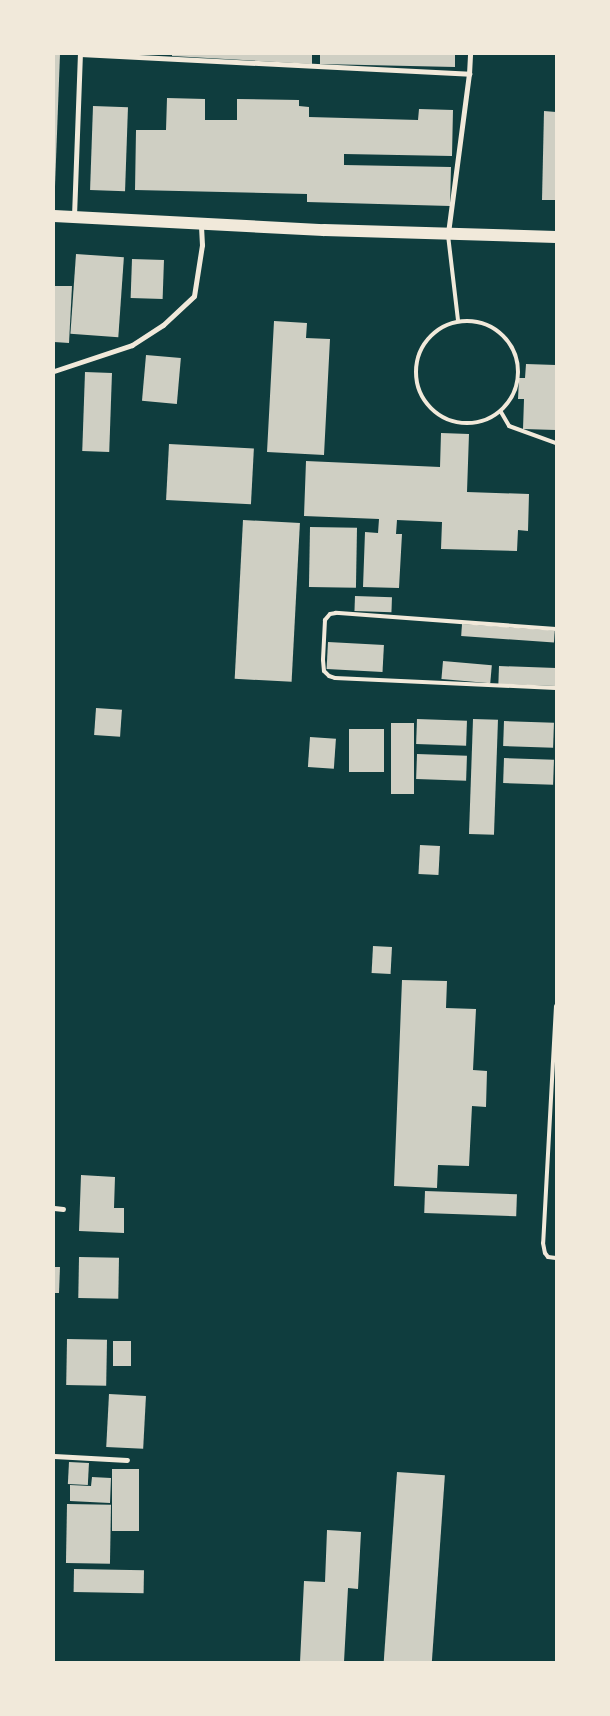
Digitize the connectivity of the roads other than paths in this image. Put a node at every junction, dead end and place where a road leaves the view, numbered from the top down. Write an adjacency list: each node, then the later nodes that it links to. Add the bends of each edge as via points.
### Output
1 (80, 54): 3 (street); 5 (street)
2 (470, 54): 3 (street)
3 (469, 74): 7 (street)
4 (54, 216): 5 (main road)
5 (74, 217): 6 (main road)
6 (201, 222): 7 (main road, via 324,230); 10 (street, via 202,245 194,296 163,325 132,345)
7 (448, 233): 8 (main road); 9 (lane)
8 (556, 237)
9 (458, 320): 11 (lane, via 485,322 507,338 518,363 516,390); 11 (lane, via 433,332 418,354 416,381 427,406 449,422 476,424)
10 (54, 371)
11 (501, 412): 12 (lane, via 509,426)
12 (556, 443)
13 (556, 629): 14 (lane, via 336,613 325,620 323,660 324,671 335,678)
14 (556, 688)
15 (556, 1006): 18 (lane, via 543,1243 548,1257)
16 (54, 1208): 17 (street)
17 (63, 1209)
18 (556, 1258)
19 (54, 1456): 20 (street)
20 (128, 1460)

